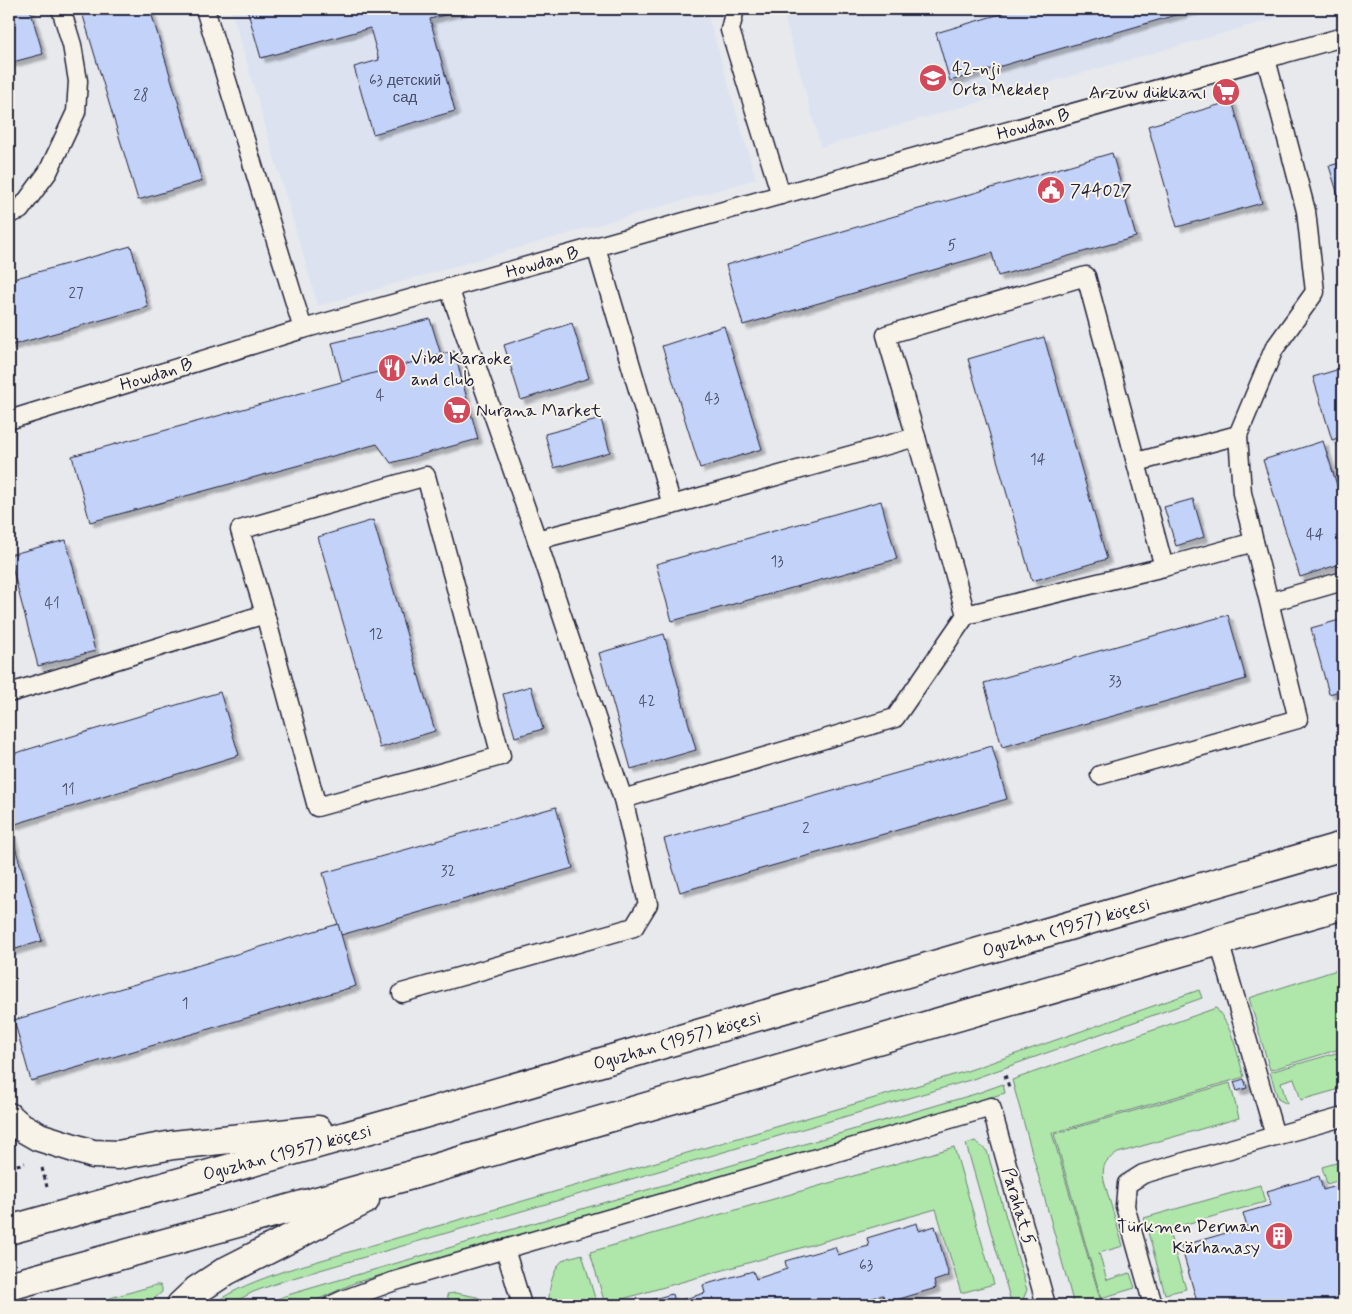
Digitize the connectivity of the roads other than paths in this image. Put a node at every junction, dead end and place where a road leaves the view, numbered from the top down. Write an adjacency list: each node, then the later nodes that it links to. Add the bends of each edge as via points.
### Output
1 (61, 9): 7 (lane, via 72,45 78,82 76,112 48,172 20,210)
2 (205, 9): 10 (lane)
3 (735, 9): 6 (lane, via 730,30)
4 (1343, 37): 5 (lane, Howdan B)
5 (1266, 59): 6 (lane, Howdan B); 12 (lane, via 1306,211 1315,292 1274,349)
6 (781, 195): 8 (lane, Howdan B)
7 (9, 214)
8 (596, 247): 9 (lane, Howdan B); 15 (lane)
9 (449, 288): 10 (lane, Howdan B); 16 (lane)
10 (303, 329): 11 (lane, Howdan B)
11 (9, 420)
12 (1238, 434): 14 (lane); 17 (lane, via 1242,493)
13 (916, 437): 14 (lane, via 886,335 1086,276); 15 (lane); 22 (lane)
14 (1137, 462): 18 (lane)
15 (672, 505): 16 (lane)
16 (537, 540): 25 (lane)
17 (1254, 542): 18 (lane); 20 (lane)
18 (1164, 567): 22 (lane)
19 (1343, 581): 20 (lane)
20 (1270, 602): 24 (lane, via 1298,718)
21 (265, 614): 21 (lane, via 240,530 426,476 501,756 317,807); 23 (lane, via 12,692)
22 (966, 615): 25 (lane, via 895,718)
23 (9, 688)
24 (1100, 775)
25 (623, 799): 29 (lane, via 648,904 634,927)
26 (1343, 846): 32 (main road, Oguzhan (1957) köçesi)
27 (1343, 905): 28 (main road)
28 (1219, 941): 33 (lane); 34 (main road)
29 (402, 992)
30 (9, 1117): 32 (main road, via 39,1137 93,1154 118,1155 173,1145)
31 (1343, 1117): 33 (lane)
32 (399, 1122): 35 (main road, Oguzhan (1957) köçesi)
33 (1275, 1136): 42 (lane, via 1143,1174 1127,1184 1125,1206)
34 (415, 1174): 37 (main road); 38 (main road, via 226,1272 197,1290)
35 (9, 1230)
36 (505, 1249): 39 (lane, via 392,1282); 40 (lane); 41 (lane, Parahat 5, via 991,1107)
37 (9, 1286)
38 (181, 1305)
39 (332, 1305)
40 (522, 1305)
41 (1046, 1305)
42 (1153, 1305)

